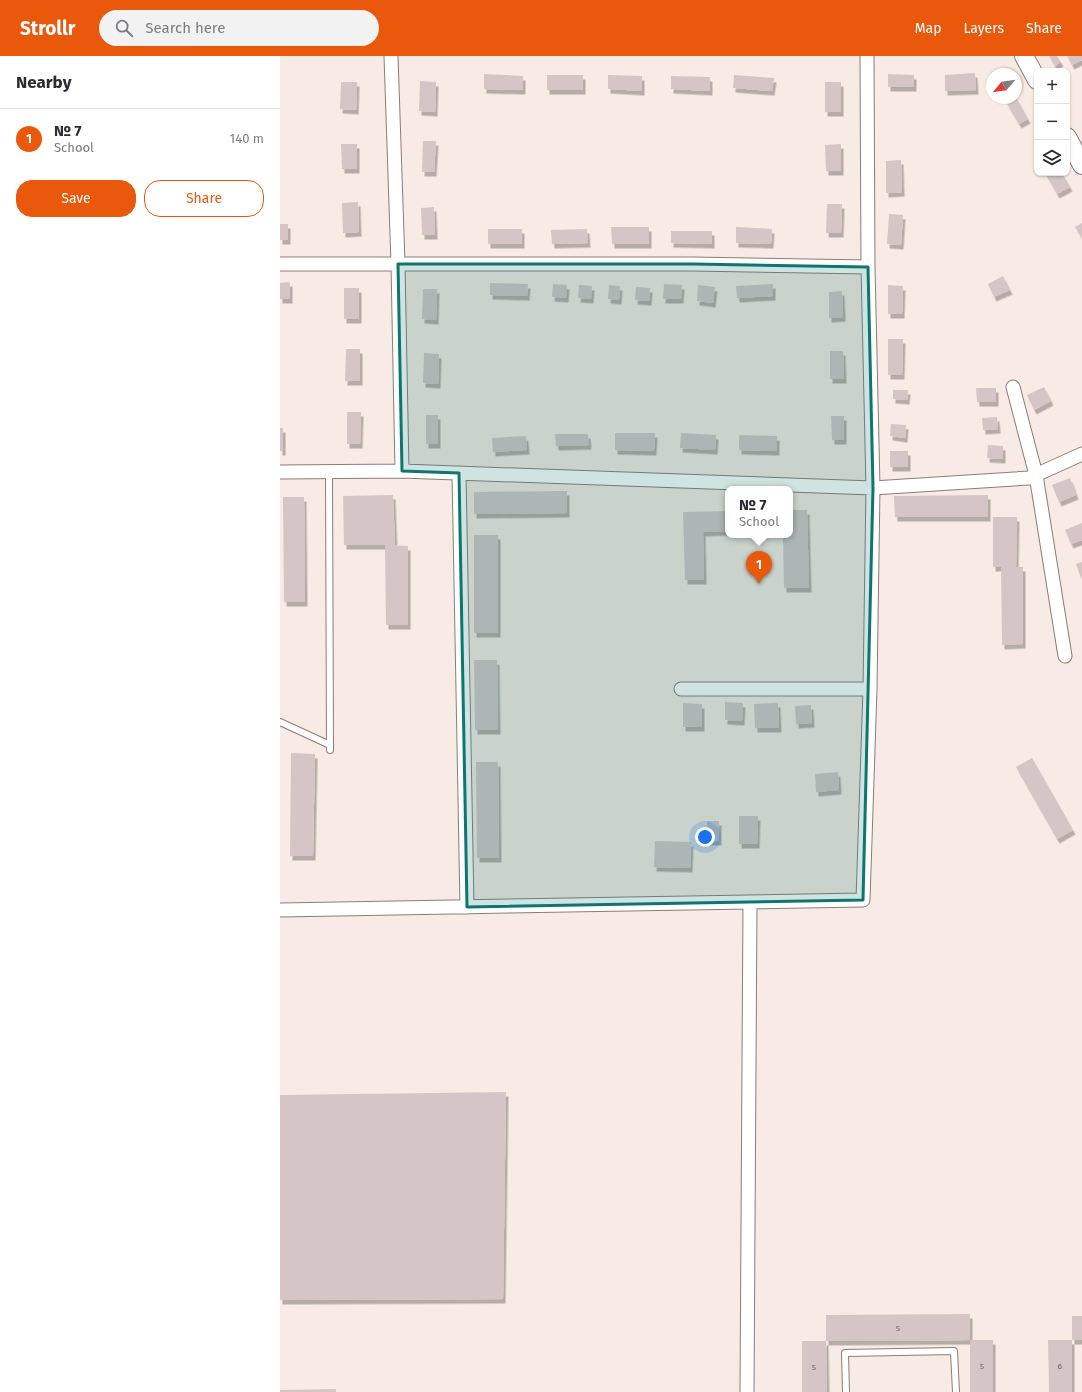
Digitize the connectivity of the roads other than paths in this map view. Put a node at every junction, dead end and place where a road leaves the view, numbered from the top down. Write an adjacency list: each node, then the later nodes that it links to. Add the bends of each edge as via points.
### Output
1 (391, 56): 8 (street)
2 (867, 56): 9 (street)
3 (1024, 56): 4 (main road)
4 (1034, 74)
5 (1069, 140): 6 (main road)
6 (1082, 165)
7 (280, 264): 8 (street)
8 (398, 264): 9 (street); 12 (street)
9 (868, 267): 17 (street)
10 (1013, 387): 16 (street)
11 (1082, 454): 16 (street)
12 (402, 471): 14 (street); 15 (street)
13 (280, 472): 14 (street)
14 (329, 472): 21 (lane, via 330,747)
15 (459, 474): 17 (street); 23 (street)
16 (1036, 476): 17 (street); 18 (street)
17 (873, 488): 20 (street)
18 (1065, 656)
19 (681, 689): 20 (street)
20 (870, 689): 22 (street, via 863,900)
21 (280, 722)
22 (750, 902): 23 (street); 25 (street)
23 (467, 907): 24 (street)
24 (280, 910)
25 (747, 1392)
26 (846, 1392): 27 (lane, via 845,1352 954,1352)
27 (956, 1392)

